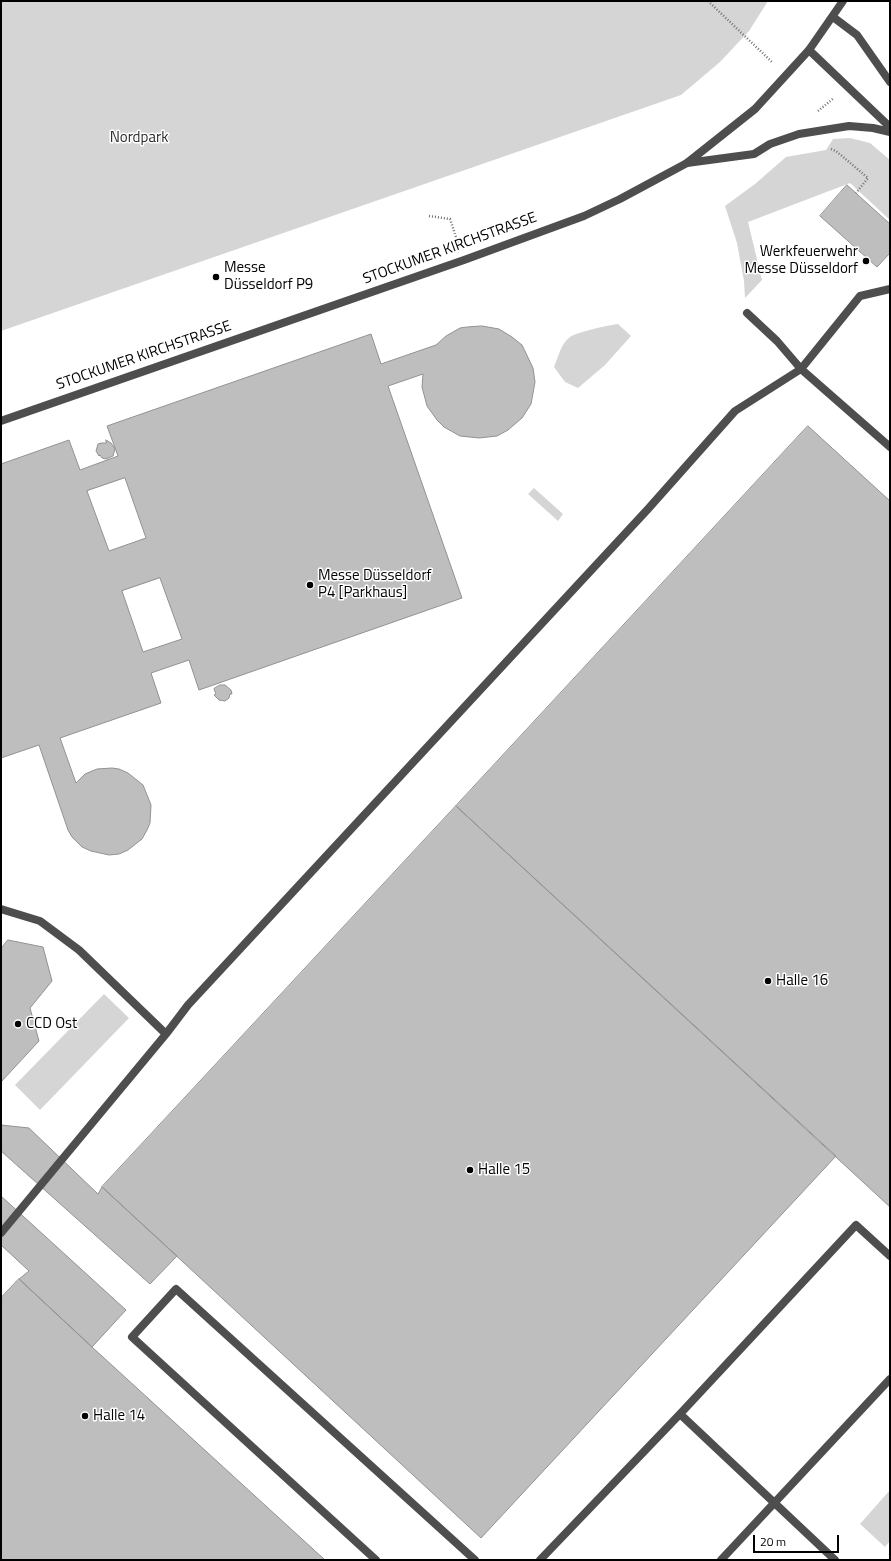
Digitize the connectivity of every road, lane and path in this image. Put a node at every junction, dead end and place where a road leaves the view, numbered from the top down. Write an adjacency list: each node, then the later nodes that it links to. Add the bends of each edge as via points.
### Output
1 (708, 1): 5 (path)
2 (843, 1): 3 (street, STOCKUMER KIRCHSTRASSE)
3 (833, 17): 4 (street, STOCKUMER KIRCHSTRASSE); 6 (street, via 857,35)
4 (809, 50): 5 (street, STOCKUMER KIRCHSTRASSE); 7 (street)
5 (785, 75): 10 (street, STOCKUMER KIRCHSTRASSE, via 754,109)
6 (890, 82)
7 (890, 127)
8 (890, 132): 10 (street, via 873,128 842,127 799,134 770,144 754,154)
9 (830, 148): 11 (path, via 868,178)
10 (687, 164): 13 (street, STOCKUMER KIRCHSTRASSE, via 584,216)
11 (856, 193)
12 (429, 216): 13 (path, via 450,219)
13 (464, 260): 17 (street, STOCKUMER KIRCHSTRASSE)
14 (890, 289): 16 (street, via 860,296)
15 (747, 313): 16 (street, via 777,341)
16 (801, 369): 18 (street); 20 (street, via 735,411 648,509 188,1005)
17 (1, 421)
18 (890, 447)
19 (1, 908): 20 (street, via 40,921 79,950)
20 (166, 1034): 21 (street)
21 (1, 1233)
22 (890, 1256): 24 (street, via 856,1225)
23 (890, 1378): 25 (street)
24 (680, 1414): 25 (street); 28 (street)
25 (775, 1502): 29 (street); 30 (street)
26 (376, 1560): 27 (street, via 132,1337 176,1289)
27 (475, 1560)
28 (540, 1560)
29 (722, 1560)
30 (834, 1560)

